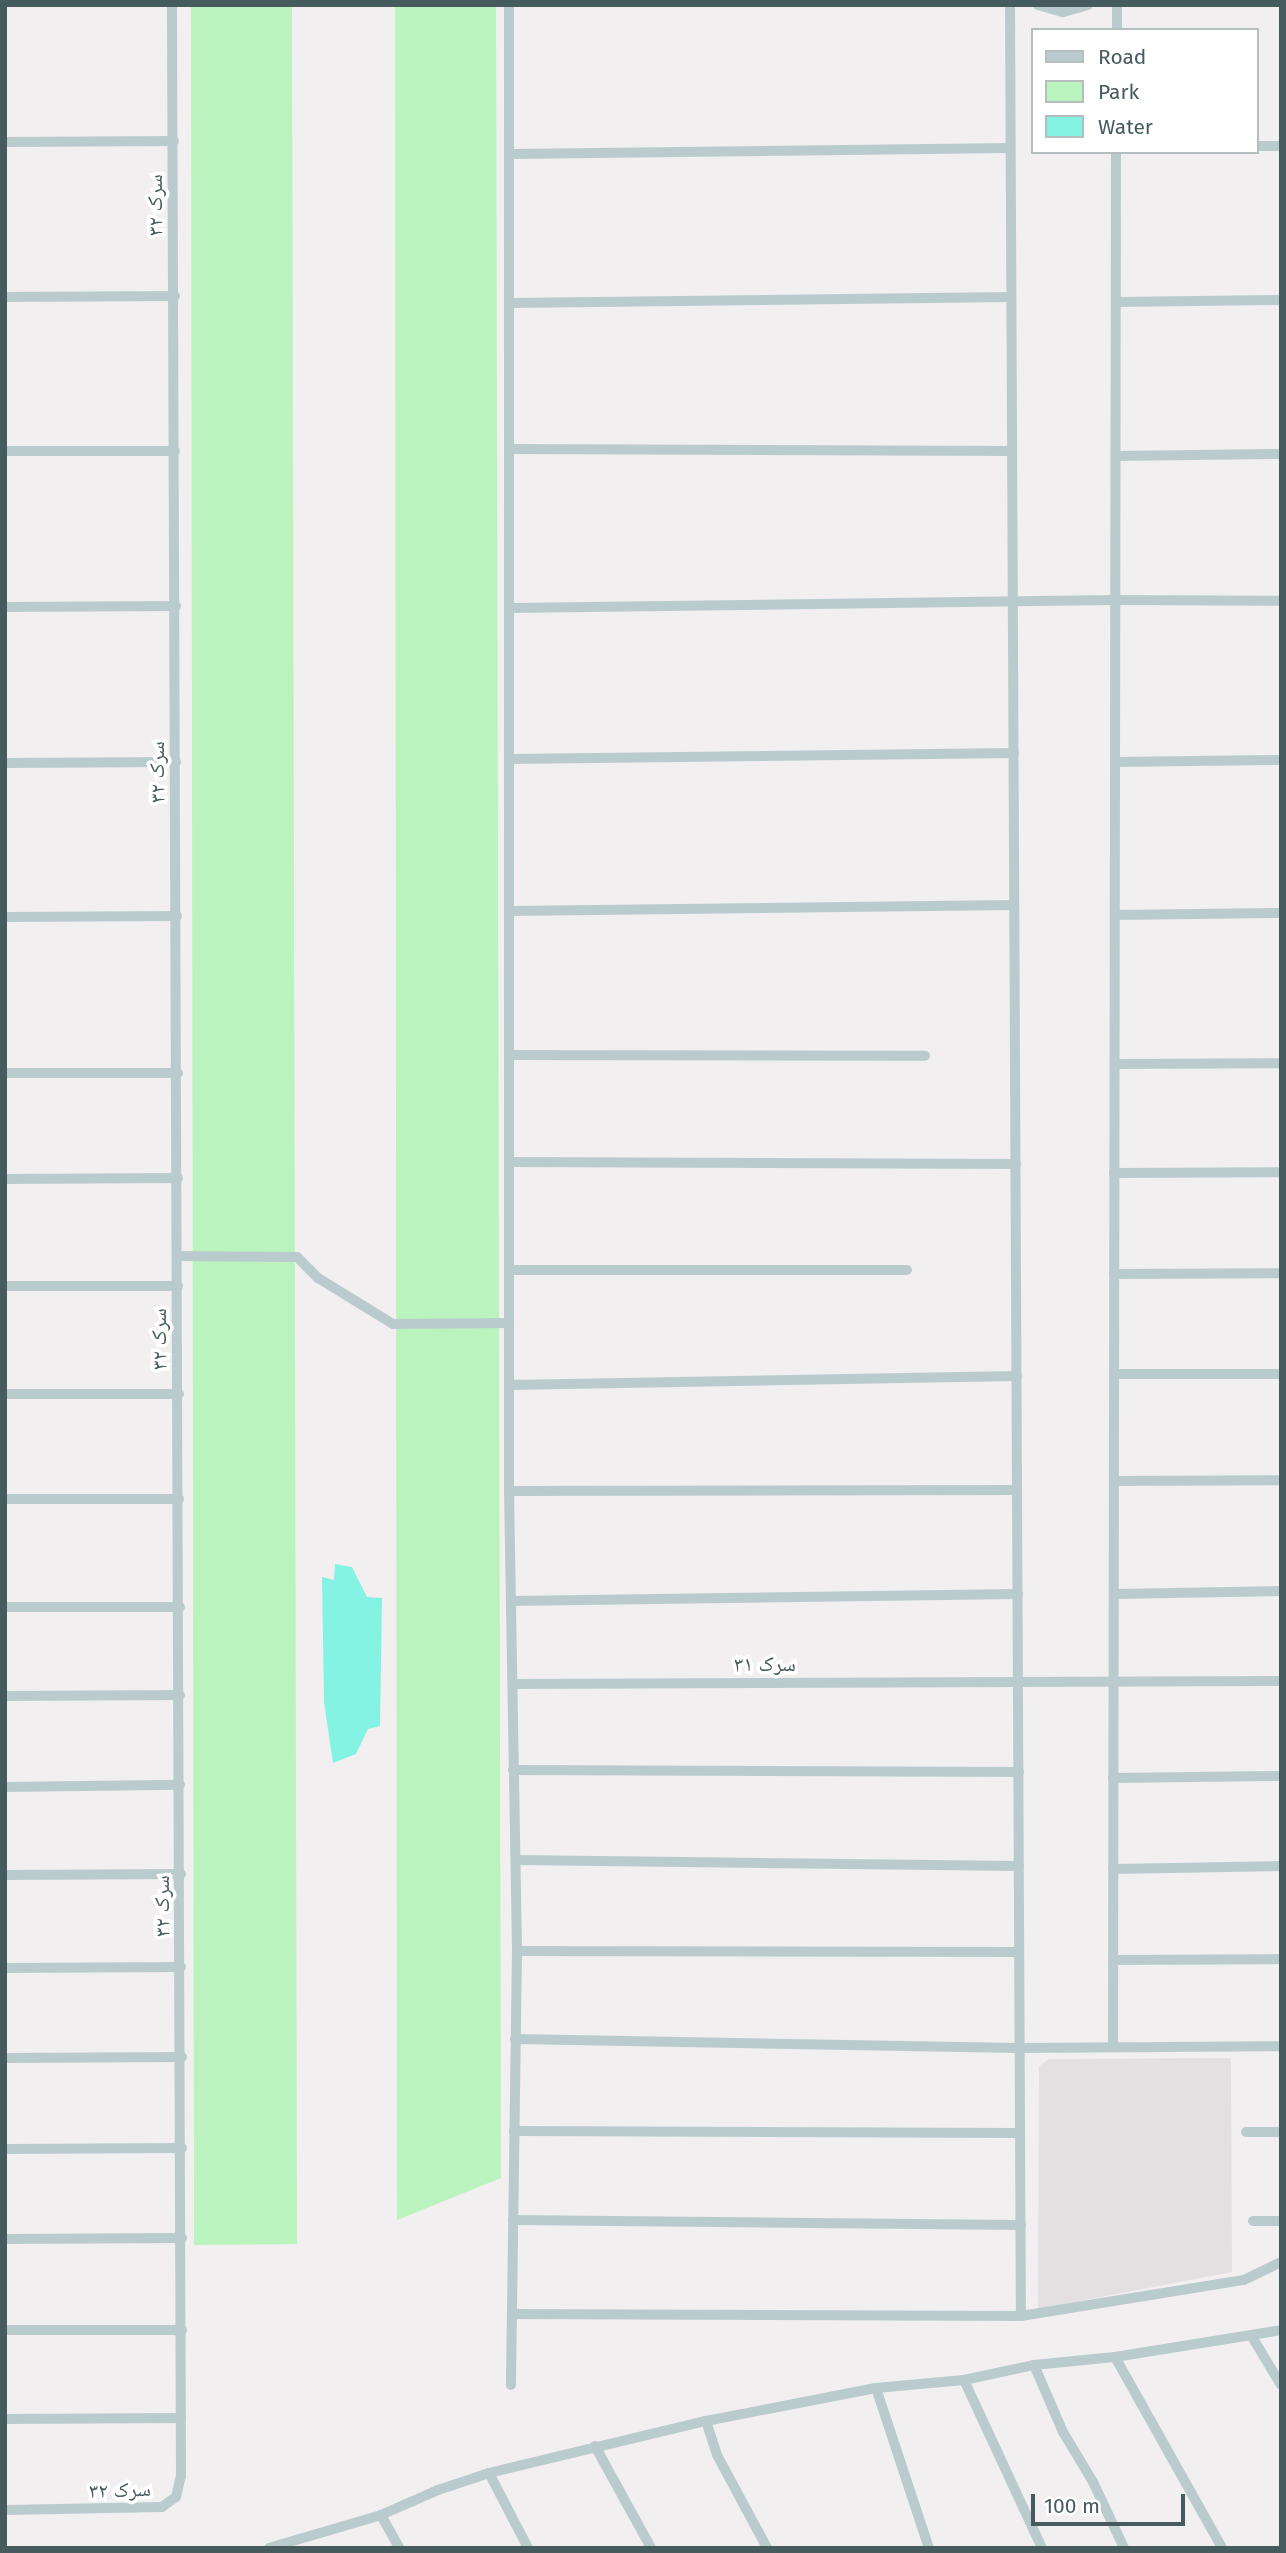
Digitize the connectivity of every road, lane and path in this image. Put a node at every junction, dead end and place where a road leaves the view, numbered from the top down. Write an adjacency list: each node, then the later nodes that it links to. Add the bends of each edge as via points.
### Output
1 (172, 5): 8 (street, سرک ۳۲)
2 (509, 5): 13 (street)
3 (1010, 5): 12 (street)
4 (1038, 5): 5 (street, via 1063,12)
5 (1088, 5)
6 (1117, 5): 7 (street)
7 (1117, 28)
8 (174, 141): 9 (street); 15 (street, سرک ۳۲)
9 (5, 142)
10 (1258, 146): 11 (street)
11 (1281, 146)
12 (1010, 148): 13 (street); 17 (street)
13 (511, 154): 20 (street)
14 (1116, 154): 19 (street)
15 (174, 296): 16 (street); 24 (street, سرک ۳۲)
16 (5, 297)
17 (1011, 297): 20 (street); 22 (street)
18 (1281, 300): 19 (street)
19 (1116, 302): 26 (street)
20 (510, 303): 21 (street)
21 (510, 449): 22 (street); 32 (street)
22 (1012, 450): 29 (street)
23 (5, 451): 24 (street)
24 (175, 451): 30 (street, سرک ۳۲)
25 (1281, 454): 26 (street)
26 (1116, 456): 27 (street)
27 (1116, 600): 28 (street); 29 (street); 37 (street)
28 (1281, 601)
29 (1013, 602): 32 (street); 33 (street)
30 (176, 606): 31 (street); 36 (street, سرک ۳۲)
31 (5, 607)
32 (510, 608): 34 (street)
33 (1014, 753): 34 (street); 39 (street)
34 (510, 760): 40 (street)
35 (1281, 760): 37 (street)
36 (176, 762): 38 (street); 43 (street, سرک ۳۲)
37 (1115, 762): 42 (street)
38 (5, 763)
39 (1014, 905): 40 (street); 52 (street)
40 (509, 911): 45 (street)
41 (1281, 914): 42 (street)
42 (1115, 915): 48 (street)
43 (177, 916): 44 (street); 50 (street, سرک ۳۲)
44 (5, 917)
45 (509, 1055): 46 (street); 51 (street)
46 (925, 1056)
47 (1281, 1063): 48 (street)
48 (1115, 1064): 54 (street)
49 (5, 1073): 50 (street)
50 (178, 1073): 55 (street, سرک ۳۲)
51 (509, 1162): 52 (street); 58 (street)
52 (1016, 1164): 67 (street)
53 (1281, 1172): 54 (street)
54 (1114, 1173): 61 (street)
55 (178, 1178): 56 (street); 57 (street, سرک ۳۲)
56 (5, 1179)
57 (178, 1256): 63 (street, سرک ۳۲); 64 (street, via 297,1257 318,1278 393,1324)
58 (509, 1270): 59 (street); 64 (street)
59 (907, 1270)
60 (1281, 1273): 61 (street)
61 (1114, 1274): 65 (street)
62 (5, 1286): 63 (street)
63 (178, 1286): 70 (street, سرک ۳۲)
64 (509, 1323): 68 (street)
65 (1114, 1374): 66 (street); 72 (street)
66 (1281, 1374)
67 (1017, 1376): 68 (street); 73 (street)
68 (509, 1385): 74 (street)
69 (5, 1394): 70 (street)
70 (179, 1394): 76 (street, سرک ۳۲)
71 (1281, 1480): 72 (street)
72 (1114, 1481): 79 (street)
73 (1017, 1490): 74 (street); 78 (street)
74 (509, 1491): 80 (street)
75 (5, 1499): 76 (street)
76 (179, 1499): 82 (street, سرک ۳۲)
77 (1281, 1591): 79 (street)
78 (1018, 1594): 80 (street); 84 (street)
79 (1114, 1594): 85 (street)
80 (511, 1601): 86 (street)
81 (5, 1607): 82 (street)
82 (180, 1607): 87 (street, سرک ۳۲)
83 (1281, 1681): 85 (street, سرک ۳۱)
84 (1018, 1683): 85 (street, سرک ۳۱); 86 (street, سرک ۳۱); 90 (street)
85 (1113, 1683): 92 (street)
86 (513, 1684): 89 (street)
87 (180, 1695): 88 (street); 93 (street, سرک ۳۲)
88 (5, 1696)
89 (513, 1770): 90 (street); 95 (street)
90 (1018, 1772): 96 (street)
91 (1281, 1776): 92 (street)
92 (1113, 1778): 98 (street)
93 (180, 1785): 94 (street); 99 (street, سرک ۳۲)
94 (5, 1787)
95 (516, 1860): 96 (street); 101 (street)
96 (1019, 1866): 102 (street)
97 (1281, 1866): 98 (street)
98 (1113, 1869): 104 (street)
99 (181, 1874): 100 (street); 105 (street, سرک ۳۲)
100 (5, 1875)
101 (517, 1951): 102 (street); 107 (street)
102 (1019, 1952): 110 (street)
103 (1281, 1959): 104 (street)
104 (1113, 1960): 109 (street)
105 (181, 1967): 106 (street); 111 (street, سرک ۳۲)
106 (5, 1968)
107 (515, 2039): 110 (street); 113 (street)
108 (1281, 2046): 109 (street)
109 (1113, 2048): 110 (street)
110 (1020, 2049): 116 (street)
111 (181, 2057): 112 (street); 117 (street, سرک ۳۲)
112 (5, 2058)
113 (514, 2131): 116 (street); 119 (street)
114 (1246, 2132): 115 (street)
115 (1281, 2132)
116 (1020, 2133): 122 (street)
117 (182, 2148): 118 (street); 123 (street, سرک ۳۲)
118 (5, 2149)
119 (513, 2220): 122 (street); 126 (street)
120 (1253, 2221): 121 (street)
121 (1281, 2221)
122 (1021, 2225): 127 (street)
123 (182, 2238): 124 (street); 129 (street, سرک ۳۲)
124 (5, 2239)
125 (1281, 2262): 127 (street, via 1244,2280)
126 (512, 2314): 127 (street); 135 (street)
127 (1021, 2316)
128 (5, 2330): 129 (street)
129 (182, 2330): 138 (street, سرک ۳۲)
130 (1281, 2330): 131 (street)
131 (1251, 2335): 132 (street); 136 (street)
132 (1115, 2357): 133 (street); 153 (street)
133 (1034, 2365): 134 (street); 152 (street, via 1063,2432)
134 (964, 2380): 137 (street); 151 (street)
135 (511, 2385)
136 (1281, 2385)
137 (876, 2388): 140 (street); 150 (street)
138 (181, 2418): 139 (street); 143 (street, سرک ۳۲, via 176,2497 162,2507)
139 (5, 2419)
140 (706, 2421): 141 (street); 149 (street, via 717,2455)
141 (595, 2446): 142 (street); 148 (street)
142 (489, 2473): 144 (street); 147 (street)
143 (5, 2510)
144 (381, 2515): 145 (street); 146 (street)
145 (269, 2548)
146 (399, 2548)
147 (528, 2548)
148 (651, 2548)
149 (767, 2548)
150 (929, 2548)
151 (1042, 2548)
152 (1124, 2548)
153 (1222, 2548)

